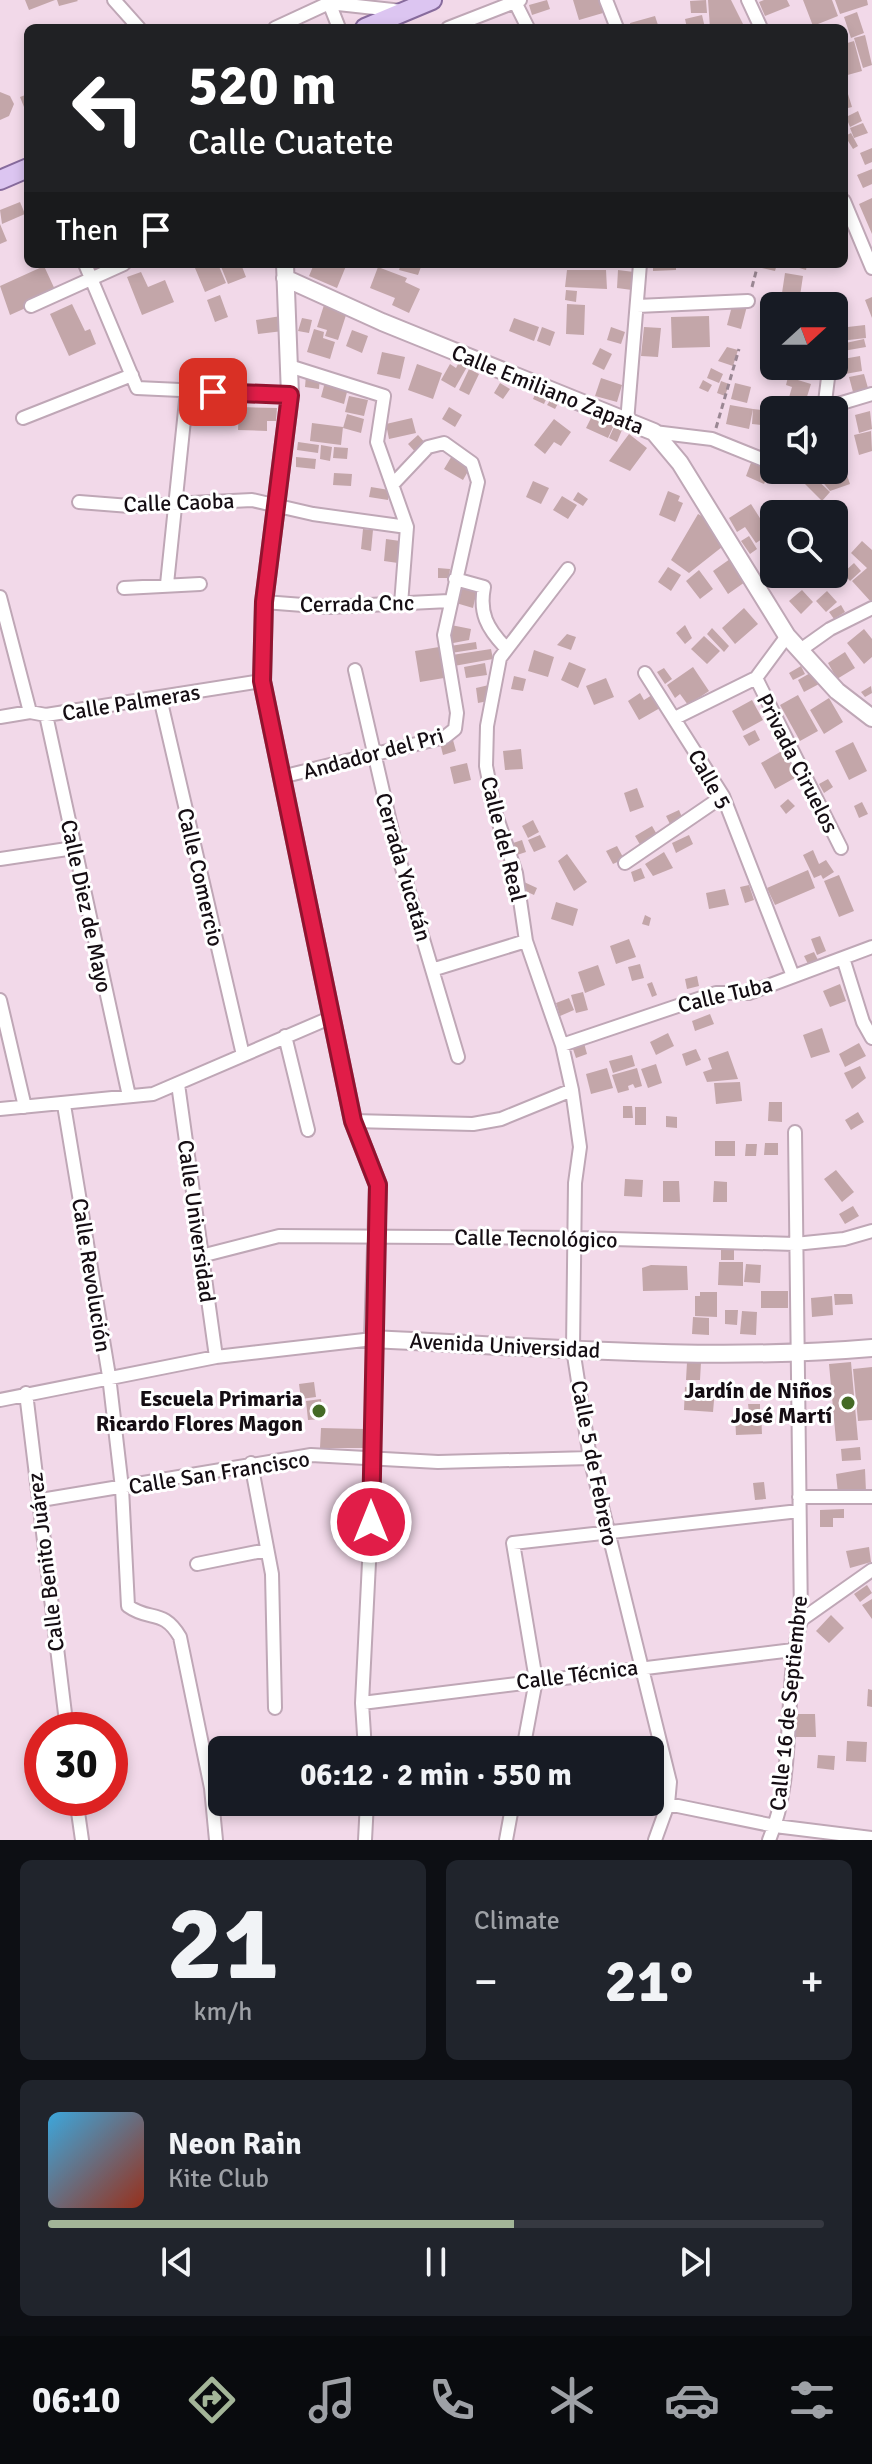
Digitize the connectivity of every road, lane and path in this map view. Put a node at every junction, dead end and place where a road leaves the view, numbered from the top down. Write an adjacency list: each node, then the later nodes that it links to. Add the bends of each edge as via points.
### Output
1 (114, 0): 9 (street)
2 (432, 0): 7 (main road)
3 (606, 0): 14 (street)
4 (748, 0): 15 (street)
5 (518, 1): 8 (street); 13 (street)
6 (329, 2): 7 (street); 10 (street); 11 (street)
7 (405, 12): 12 (main road)
8 (483, 22)
9 (135, 24)
10 (283, 24)
11 (337, 24)
12 (375, 24)
13 (527, 24)
14 (615, 24)
15 (759, 24)
16 (24, 170): 17 (main road)
17 (0, 180)
18 (848, 211): 23 (street)
19 (87, 268): 25 (street)
20 (115, 268): 25 (street)
21 (640, 268): 28 (street)
22 (757, 268): 26 (path)
23 (872, 268)
24 (285, 271): 30 (street); 37 (street, Calle Emiliano Zapata)
25 (93, 278): 27 (street); 31 (street)
26 (748, 301): 28 (street)
27 (31, 306)
28 (637, 306): 37 (street)
29 (739, 349): 39 (path)
30 (289, 366): 34 (street); 41 (street, via 384,396 377,442)
31 (132, 375): 32 (street, via 137,388); 36 (street)
32 (187, 391): 34 (street); 43 (street)
33 (872, 394): 35 (street)
34 (290, 395): 44 (street)
35 (848, 402)
36 (23, 418)
37 (627, 422): 38 (street, Calle Emiliano Zapata)
38 (654, 432): 39 (street); 56 (street, Calle Emiliano Zapata, via 680,463)
39 (712, 439): 40 (street)
40 (760, 458)
41 (394, 483): 45 (street); 47 (street, Andador del Pri, via 428,447 444,443 472,463 478,482)
42 (79, 502): 43 (street, Calle Caoba)
43 (176, 502): 44 (street, Calle Caoba); 48 (street)
44 (279, 504): 45 (street, Calle Caoba); 53 (street)
45 (407, 527): 54 (street)
46 (568, 569): 57 (street, Calle del Real)
47 (455, 579): 52 (street, Andador del Pri); 57 (street, via 484,587 485,621)
48 (167, 584): 49 (street); 50 (street)
49 (200, 584)
50 (124, 588)
51 (0, 597): 64 (street)
52 (449, 601): 54 (street, Cerrada Cnc); 69 (street, Andador del Pri, via 444,635 455,729 445,737)
53 (264, 602): 54 (street, Cerrada Cnc, via 329,607); 62 (street)
54 (401, 604)
55 (872, 608): 58 (street)
56 (787, 636): 58 (street, Calle Emiliano Zapata); 61 (street)
57 (505, 647): 76 (street, Calle del Real, via 487,726 486,766 516,873)
58 (799, 651): 68 (street, Calle Emiliano Zapata)
59 (355, 670): 69 (street, Cerrada Yucatán)
60 (645, 673): 67 (street, Calle 5)
61 (756, 678): 67 (street); 73 (street, Privada Ciruelos)
62 (262, 681): 63 (street, Calle Palmeras); 70 (street)
63 (160, 698): 65 (street, Calle Palmeras); 86 (street, Calle Comercio)
64 (30, 712): 65 (street, Calle Palmeras); 66 (street, Calle Palmeras)
65 (46, 715): 72 (street, Calle Diez de Mayo)
66 (0, 717)
67 (675, 718): 71 (street, Calle 5)
68 (872, 718)
69 (373, 757): 70 (street, Andador del Pri); 79 (street, Cerrada Yucatán)
70 (281, 777): 82 (street)
71 (723, 796): 75 (street); 80 (street, Calle 5)
72 (74, 848): 74 (street); 90 (street, Calle Diez de Mayo)
73 (841, 848)
74 (0, 859)
75 (625, 863)
76 (526, 941): 79 (street); 85 (street, Calle 5 de Febrero)
77 (872, 947): 78 (street, Calle Tuba)
78 (843, 958): 80 (street, Calle Tuba); 84 (street)
79 (435, 969): 87 (street, Cerrada Yucatán)
80 (793, 976): 85 (street, Calle Tuba, via 749,993 716,993 671,1006)
81 (0, 1000): 92 (street)
82 (332, 1017): 83 (street); 94 (street)
83 (285, 1036): 86 (street); 95 (street)
84 (872, 1038)
85 (562, 1045): 89 (street, Calle 5 de Febrero)
86 (243, 1055): 88 (street)
87 (458, 1057)
88 (178, 1084): 90 (street); 101 (street, Calle Universidad)
89 (572, 1090): 94 (street, via 501,1119 473,1124); 99 (street, Calle 5 de Febrero, via 580,1147)
90 (129, 1096): 91 (street)
91 (64, 1105): 92 (street); 107 (street, Calle Revolución)
92 (25, 1107): 93 (street)
93 (0, 1109)
94 (353, 1121): 98 (street, via 378,1185)
95 (308, 1130)
96 (795, 1132): 100 (street, Calle 16 de Septiembre)
97 (872, 1231): 100 (street, Calle Tecnológico)
98 (378, 1237): 99 (street, Calle Tecnológico); 101 (street, Calle Tecnológico, via 279,1236); 102 (street)
99 (577, 1238): 100 (street, Calle Tecnológico); 104 (street, Calle 5 de Febrero)
100 (795, 1244): 105 (street, Calle 16 de Septiembre)
101 (201, 1256): 106 (street, Calle Universidad)
102 (373, 1339): 104 (street, Avenida Universidad); 106 (street, Avenida Universidad); 111 (street)
103 (872, 1348): 105 (street, Avenida Universidad)
104 (573, 1349): 105 (street, Avenida Universidad); 110 (street, Calle 5 de Febrero)
105 (796, 1354): 114 (street, Calle 16 de Septiembre)
106 (216, 1357): 107 (street, Avenida Universidad)
107 (109, 1376): 108 (street, Avenida Universidad); 113 (street, Calle Revolución)
108 (26, 1393): 109 (street, Avenida Universidad); 116 (street, Calle Benito Juárez)
109 (0, 1400)
110 (590, 1458): 111 (street, Calle San Francisco); 118 (street, Calle 5 de Febrero)
111 (371, 1459): 112 (street, Calle San Francisco, via 311,1455); 126 (street)
112 (251, 1463): 113 (street, Calle San Francisco); 119 (street)
113 (122, 1488): 116 (street, Calle San Francisco); 138 (street, Calle Revolución, via 128,1606 163,1616 180,1637 211,1788)
114 (799, 1497): 115 (street); 117 (street, Calle 16 de Septiembre)
115 (872, 1497)
116 (41, 1500): 128 (street, Calle Benito Juárez)
117 (799, 1511): 118 (street); 122 (street, Calle 16 de Septiembre)
118 (607, 1530): 124 (street, Calle 5 de Febrero); 125 (street, via 513,1543)
119 (267, 1550): 120 (street); 127 (street)
120 (197, 1564)
121 (872, 1570): 122 (street)
122 (801, 1620): 123 (street, Calle 16 de Septiembre)
123 (793, 1650): 124 (street, Calle Técnica); 135 (street, Calle 16 de Septiembre)
124 (640, 1666): 125 (street, Calle Técnica); 131 (street, Calle 5 de Febrero, via 670,1782)
125 (536, 1680): 126 (street, Calle Técnica); 130 (street)
126 (362, 1703): 129 (street)
127 (275, 1708)
128 (65, 1712)
129 (364, 1736)
130 (526, 1736)
131 (668, 1804): 135 (street); 141 (street, Calle 5 de Febrero)
132 (79, 1816): 137 (street)
133 (366, 1816): 139 (street)
134 (510, 1816): 140 (street)
135 (775, 1826): 136 (street); 142 (street, Calle 16 de Septiembre)
136 (872, 1838)
137 (82, 1840)
138 (216, 1840)
139 (365, 1840)
140 (506, 1840)
141 (655, 1840)
142 (769, 1840)

